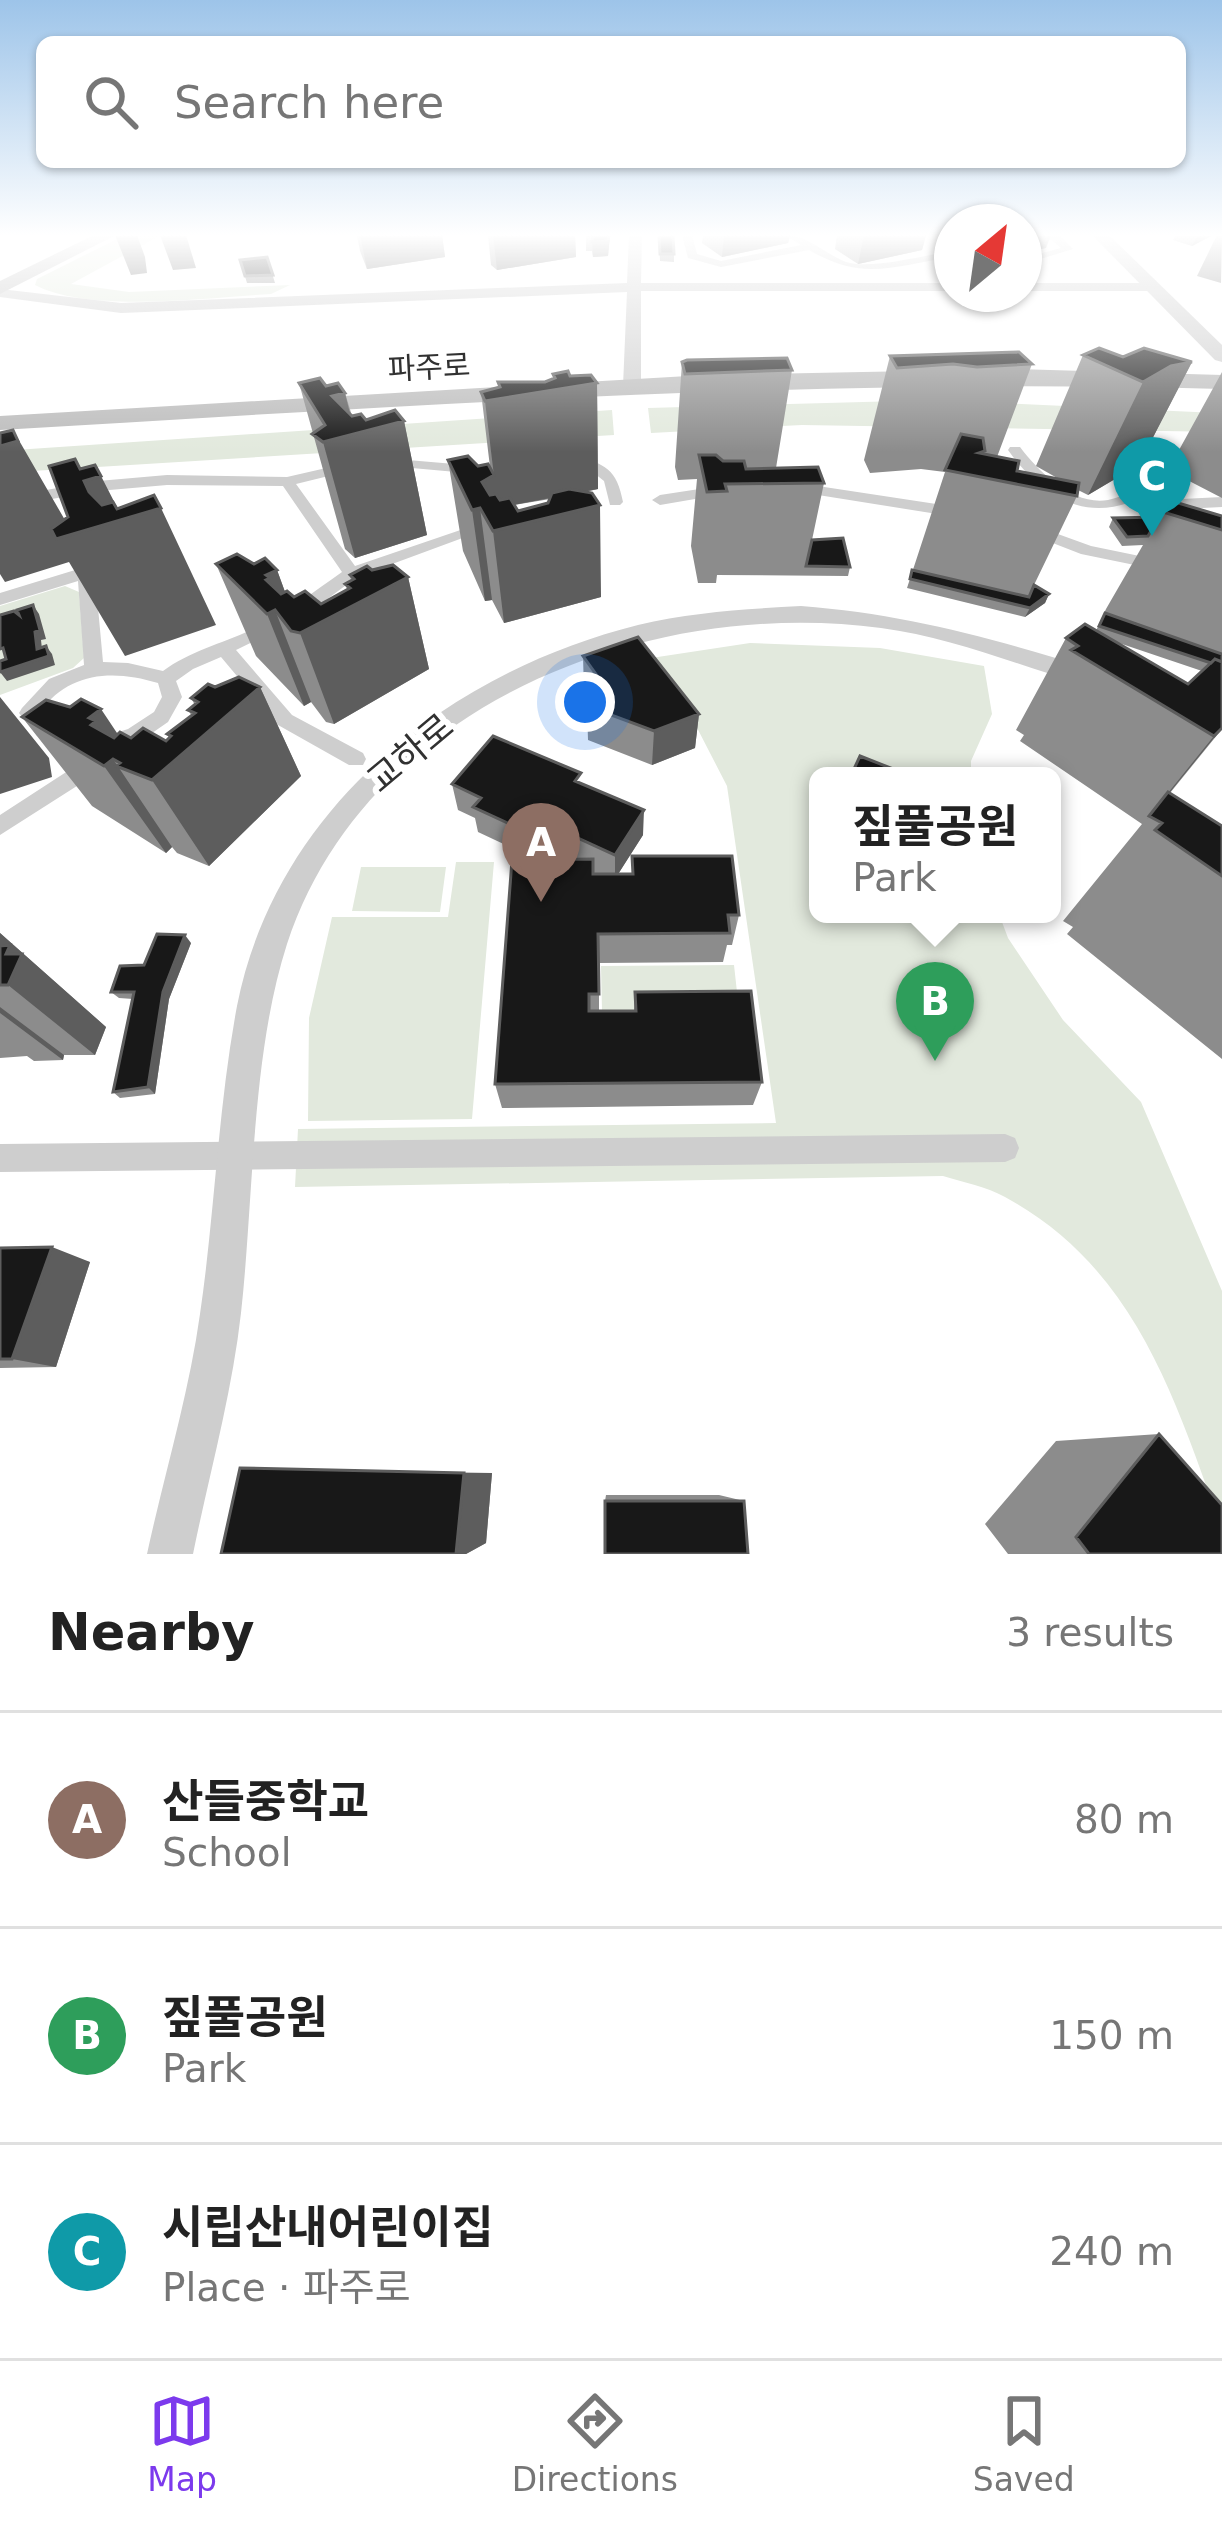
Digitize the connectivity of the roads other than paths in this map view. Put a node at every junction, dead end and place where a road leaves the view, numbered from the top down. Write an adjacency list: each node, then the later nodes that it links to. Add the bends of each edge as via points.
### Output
1 (634, 308): 6 (street)
2 (1173, 308): 3 (street)
3 (1221, 355): 4 (main road, via 1208,375)
4 (1167, 381): 5 (main road, 파주로); 6 (main road, 파주로, via 862,377)
5 (1222, 382)
6 (632, 386): 10 (main road, 파주로)
7 (970, 392): 8 (main road, 파주로); 9 (main road); 11 (main road, 파주로)
8 (1222, 395)
9 (1222, 406)
10 (0, 423)
11 (0, 436)
12 (1015, 450): 18 (street, via 1029,472 1086,502 1112,504)
13 (552, 459): 23 (street, via 594,466 611,479 617,501)
14 (497, 470): 15 (street, via 397,461)
15 (287, 482): 20 (street, via 167,480); 30 (street)
16 (741, 488): 19 (street)
17 (775, 488): 24 (street)
18 (1153, 488)
19 (660, 500)
20 (0, 502)
21 (1222, 502): 22 (street)
22 (1182, 504)
23 (591, 506)
24 (968, 514)
25 (482, 523): 30 (street, via 444,544)
26 (1017, 525): 28 (street, via 1133,562)
27 (99, 544): 29 (street, via 107,566)
28 (1176, 566)
29 (86, 573): 31 (street); 33 (street)
30 (351, 573): 32 (street, via 297,613)
31 (0, 599)
32 (223, 647): 34 (street); 37 (street, via 277,727)
33 (94, 668): 34 (street); 36 (street, via 60,680 29,713 44,731)
34 (166, 679): 36 (street, via 172,698 161,717)
35 (1116, 686): 40 (street, 교하로, via 934,631 801,614 641,633 504,685 395,758 313,854 285,907 254,1005)
36 (107, 743): 38 (street, via 68,783)
37 (356, 759)
38 (0, 826)
39 (1005, 1148): 40 (street)
40 (239, 1156): 41 (street); 42 (street, 교하로, via 220,1319)
41 (0, 1158)
42 (170, 1554)

